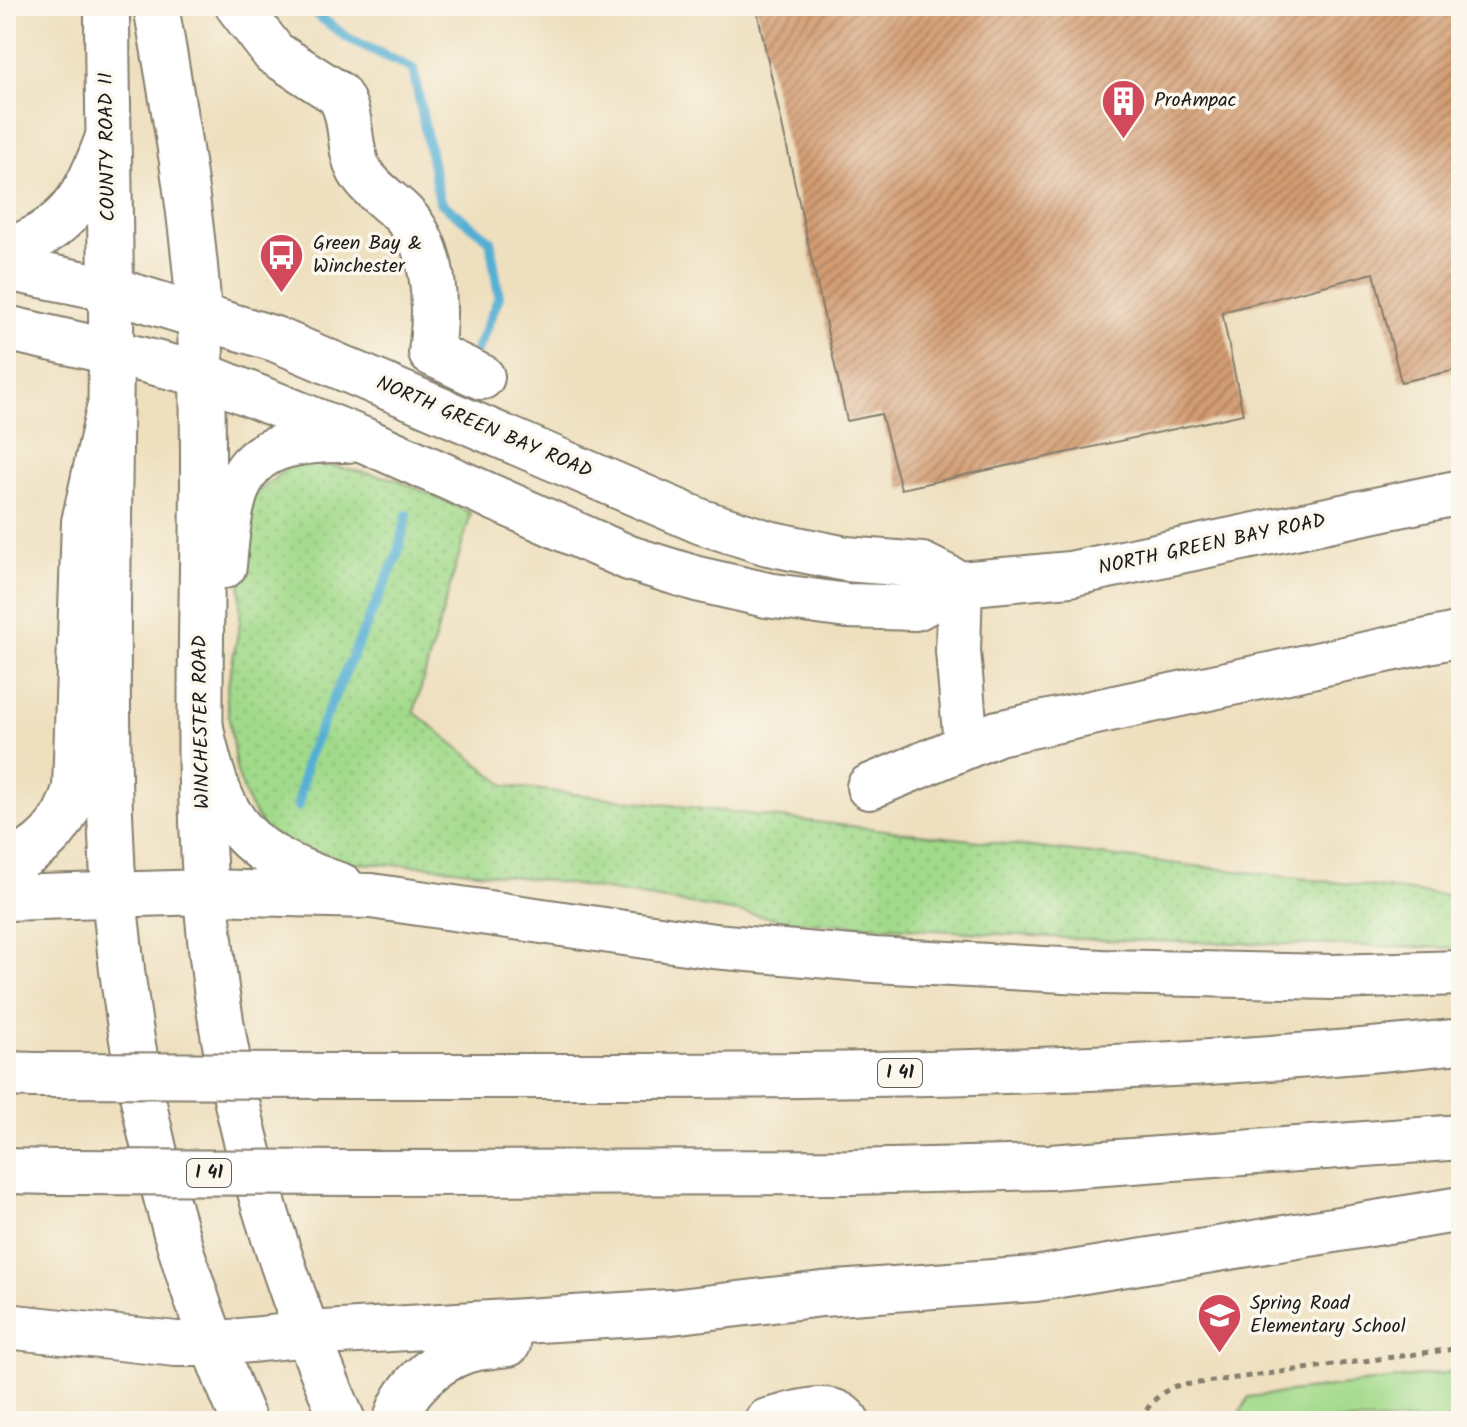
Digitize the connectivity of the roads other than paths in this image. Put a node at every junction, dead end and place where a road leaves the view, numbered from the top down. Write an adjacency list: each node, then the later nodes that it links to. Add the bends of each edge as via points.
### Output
1 (107, 6): 4 (main road, COUNTY ROAD II)
2 (156, 6): 8 (main road, WINCHESTER ROAD, via 191,222)
3 (238, 6): 12 (main road, via 274,53 345,103 359,168 404,216 424,250 435,308 431,353)
4 (107, 140): 5 (main road, via 91,184 73,211 52,230); 7 (main road, COUNTY ROAD II)
5 (6, 251)
6 (6, 268): 7 (main road, NORTH GREEN BAY ROAD)
7 (110, 289): 8 (main road, NORTH GREEN BAY ROAD); 10 (main road)
8 (199, 315): 11 (main road, WINCHESTER ROAD); 16 (main road, NORTH GREEN BAY ROAD, via 275,339 702,522 846,559 922,565)
9 (6, 328): 10 (main road, NORTH GREEN BAY ROAD)
10 (111, 352): 11 (main road, NORTH GREEN BAY ROAD); 13 (main road)
11 (200, 374): 14 (main road, NORTH GREEN BAY ROAD); 18 (main road, WINCHESTER ROAD)
12 (482, 377)
13 (109, 409): 21 (main road, via 84,522 75,788 55,832); 23 (main road, via 110,814)
14 (364, 440): 16 (main road, NORTH GREEN BAY ROAD, via 629,558 697,579 847,606 916,608); 18 (main road, via 289,442 258,458 246,471 231,509 215,655)
15 (1461, 492): 16 (main road, NORTH GREEN BAY ROAD, via 1070,574)
16 (960, 584): 19 (main road, via 958,651)
17 (1461, 634): 19 (main road, via 998,733)
18 (201, 717): 22 (main road, WINCHESTER ROAD); 24 (main road, via 217,790 245,836 269,856 304,873)
19 (966, 745): 20 (main road)
20 (869, 787)
21 (6, 865)
22 (206, 892): 23 (main road); 24 (main road); 34 (main road, WINCHESTER ROAD, via 212,960 238,1096 272,1230)
23 (115, 893): 25 (main road); 35 (main road, via 129,1022 151,1133)
24 (371, 896): 26 (main road, via 714,946 874,960 1117,973)
25 (6, 898)
26 (1461, 973)
27 (1461, 1041): 28 (main road, I 41, bridge, via 1344,1054 963,1073)
28 (20, 1074)
29 (1461, 1137): 30 (main road, I 41, bridge, via 1050,1167 851,1172)
30 (6, 1171)
31 (1461, 1209): 32 (main road, via 1035,1279 822,1294)
32 (671, 1312): 34 (main road); 38 (main road, via 466,1351 421,1379)
33 (6, 1326): 35 (main road)
34 (308, 1334): 35 (main road); 37 (main road, WINCHESTER ROAD)
35 (212, 1344): 36 (main road)
36 (244, 1421)
37 (343, 1421)
38 (396, 1421)
39 (767, 1421): 40 (main road, via 825,1409 839,1412)
40 (847, 1421)

